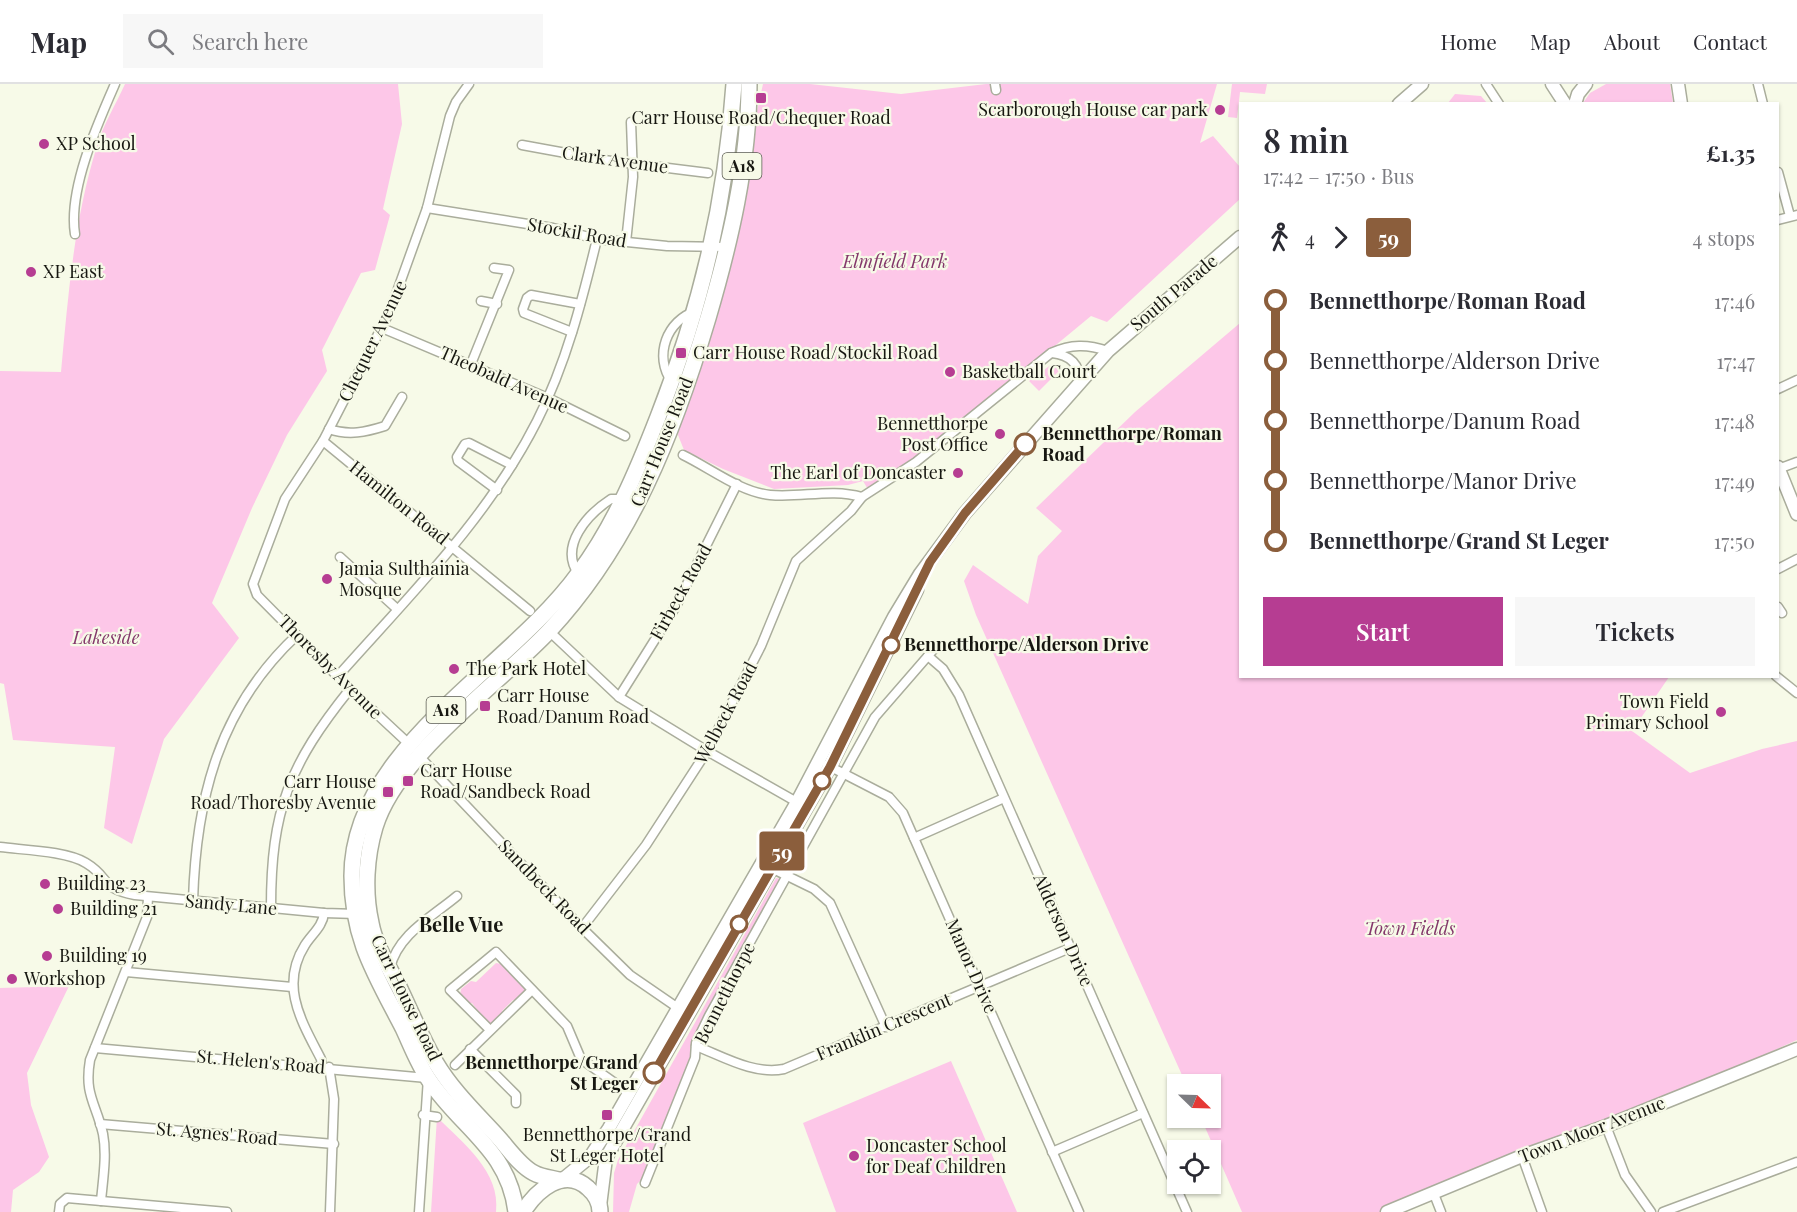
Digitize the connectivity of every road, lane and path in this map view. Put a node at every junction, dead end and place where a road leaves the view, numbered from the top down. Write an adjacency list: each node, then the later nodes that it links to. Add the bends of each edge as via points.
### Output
1 (115, 84): 25 (street, via 81,178 73,214)
2 (469, 84): 22 (street, Chequer Avenue, via 450,116)
3 (734, 84): 29 (highway, Carr House Road / A18)
4 (749, 84): 29 (highway, Carr House Road / A18, via 743,161)
5 (1422, 84): 11 (street)
6 (1486, 84): 12 (street)
7 (1552, 84): 13 (street)
8 (1586, 84): 14 (street)
9 (1678, 84): 15 (street)
10 (1758, 84): 16 (street)
11 (1401, 102)
12 (1499, 102)
13 (1564, 102)
14 (1576, 102)
15 (1681, 102)
16 (1762, 102)
17 (631, 122): 19 (street)
18 (522, 145): 19 (street, Clark Avenue)
19 (631, 163): 20 (street, Clark Avenue); 28 (street)
20 (708, 173)
21 (1779, 175): 23 (street)
22 (428, 208): 27 (street, Stockil Road, via 543,226); 34 (street, Chequer Avenue)
23 (1794, 215): 24 (street)
24 (1779, 220)
25 (75, 234)
26 (1239, 238): 36 (street, South Parade)
27 (597, 240): 28 (street, Stockil Road); 33 (street)
28 (626, 242): 29 (street, Stockil Road)
29 (720, 247): 55 (highway, Carr House Road / A18, via 672,382); 66 (highway, Carr House Road / A18, via 699,348 649,482 612,550)
30 (494, 268): 32 (street, via 509,270)
31 (481, 301): 32 (street)
32 (497, 304): 38 (street)
33 (580, 304): 35 (street); 35 (street, via 531,295 526,298 524,313)
34 (382, 328): 38 (street, Theobald Avenue); 44 (street, Chequer Avenue)
35 (572, 332): 43 (street)
36 (1108, 351): 37 (street, via 1090,345 1071,345); 40 (street, Bennetthorpe)
37 (1051, 353): 40 (street, via 1075,363 1080,370); 54 (street, Welbeck Road, via 916,462)
38 (471, 364): 43 (street, Theobald Avenue)
39 (1797, 380): 41 (street)
40 (1080, 383): 60 (street, Bennetthorpe, via 965,513)
41 (1779, 389)
42 (402, 397): 44 (street, via 385,426 342,434)
43 (548, 398): 45 (street, Theobald Avenue); 49 (street)
44 (329, 429): 46 (street, Chequer Avenue)
45 (625, 436)
46 (323, 441): 57 (street, Hamilton Road); 63 (street, Chequer Avenue, via 279,512)
47 (683, 454): 52 (street)
48 (1797, 462): 50 (street)
49 (512, 465): 53 (street); 53 (street, via 465,444 458,462)
50 (1779, 468)
51 (1779, 470): 56 (street)
52 (737, 484): 54 (street, via 769,495 842,491); 73 (street, Firbeck Road, via 676,606)
53 (496, 490): 57 (street)
54 (862, 497): 77 (street, Welbeck Road, via 796,561 761,646)
55 (623, 499): 62 (highway, Carr House Road / A18); 62 (street, Carr House Road, via 611,499 582,523 574,549 573,567)
56 (1797, 514)
57 (452, 547): 64 (street); 65 (street, Hamilton Road)
58 (340, 557): 64 (street)
59 (1797, 559): 61 (street)
60 (930, 562): 74 (street, Bennetthorpe); 78 (street, Bennetthorpe, via 908,592)
61 (1779, 568)
62 (579, 575): 76 (highway, Carr House Road / A18)
63 (254, 588): 67 (street, Thoresby Avenue)
64 (397, 609): 69 (street)
65 (530, 611)
66 (549, 631): 73 (street); 76 (highway, Carr House Road / A18)
67 (297, 635): 69 (street, Thoresby Avenue); 88 (street, via 254,683 220,743 202,803 194,856)
68 (931, 652): 75 (street, Bennetthorpe); 80 (street, Alderson Drive, via 953,683)
69 (338, 676): 71 (street, Thoresby Avenue)
70 (1778, 678): 72 (street)
71 (350, 689): 76 (street, Thoresby Avenue); 89 (street, via 305,750 284,795 272,851)
72 (1797, 693)
73 (619, 697): 77 (street)
74 (861, 708): 75 (street); 78 (street, Bennetthorpe)
75 (875, 717): 79 (street, Bennetthorpe)
76 (415, 750): 91 (highway, Carr House Road / A18, via 387,770 362,818 352,875); 92 (street, Sandbeck Road)
77 (707, 751): 81 (street); 92 (street, Welbeck Road, via 651,837)
78 (824, 764): 79 (street, Manor Drive); 81 (street, Bennetthorpe)
79 (844, 775): 82 (street, Manor Drive, via 889,796 903,813); 85 (street, Bennetthorpe)
80 (1004, 798): 82 (street); 95 (street, Alderson Drive)
81 (802, 805): 84 (street, Bennetthorpe)
82 (914, 838): 98 (street, Manor Drive)
83 (0, 847): 87 (street, Sandy Lane, via 76,859 94,869 116,891)
84 (767, 866): 85 (street); 101 (street, Bennetthorpe); 128 (street, Bennetthorpe, via 606,1158)
85 (787, 876): 102 (street, via 814,889 830,903); 104 (street, Bennetthorpe)
86 (457, 896): 94 (street, via 413,929)
87 (148, 897): 88 (street, Sandy Lane); 97 (street, via 147,917)
88 (193, 901): 89 (street, Sandy Lane)
89 (271, 908): 90 (street, Sandy Lane)
90 (324, 913): 91 (street, Sandy Lane); 99 (street, via 298,957)
91 (361, 913): 93 (highway, Carr House Road / A18); 111 (highway, Carr House Road / A18, via 357,934 367,959)
92 (582, 928): 101 (street, Sandbeck Road, via 630,975)
93 (378, 944): 94 (street); 96 (highway, Carr House Road / A18)
94 (397, 948): 96 (street)
95 (1070, 948): 98 (street, Franklin Crescent); 114 (street, Alderson Drive)
96 (390, 969): 108 (highway, Carr House Road / A18)
97 (126, 972): 99 (street); 105 (street)
98 (979, 986): 102 (street, Franklin Crescent); 120 (street, Manor Drive)
99 (292, 987): 110 (street, via 297,1012)
100 (532, 990): 103 (street); 103 (street, via 496,952 450,990); 112 (street, via 572,1032 580,1059)
101 (678, 1008): 112 (street, Bennetthorpe)
102 (886, 1027): 104 (street, Franklin Crescent, via 769,1072)
103 (490, 1030): 107 (street)
104 (696, 1046): 125 (street, Bennetthorpe, via 695,1059)
105 (95, 1048): 110 (street, St. Helen's Road); 117 (street, via 88,1085)
106 (1797, 1049): 118 (street, Town Moor Avenue)
107 (470, 1050): 109 (street); 113 (street, via 516,1095)
108 (436, 1062): 111 (street); 124 (highway, Carr House Road / A18, via 518,1160 533,1173)
109 (454, 1065)
110 (326, 1067): 111 (street, St. Helen's Road); 119 (street, via 334,1099)
111 (428, 1078): 115 (street); 123 (highway, Carr House Road / A18, via 494,1154)
112 (629, 1093): 124 (street, Bennetthorpe, via 590,1157)
113 (516, 1103)
114 (1143, 1113): 120 (street); 137 (street, Alderson Drive)
115 (423, 1115): 116 (street); 132 (street)
116 (437, 1117)
117 (100, 1124): 119 (street, St. Agnes' Road); 127 (street, via 104,1147)
118 (1606, 1126): 121 (street, Town Moor Avenue); 141 (street, via 1625,1175)
119 (334, 1144): 131 (street)
120 (1052, 1152): 136 (street, Manor Drive)
121 (1522, 1156): 126 (street, Town Moor Avenue); 140 (street)
122 (1797, 1162): 142 (street)
123 (508, 1177): 133 (highway); 134 (highway, Carr House Road / A18)
124 (561, 1179): 128 (highway, Carr House Road, via 585,1185); 135 (highway, via 533,1198)
125 (645, 1183)
126 (1434, 1194): 138 (street, Town Moor Avenue); 139 (street)
127 (101, 1201): 129 (street, via 63,1200); 130 (street)
128 (600, 1209)
129 (59, 1212)
130 (227, 1212)
131 (330, 1212)
132 (419, 1212)
133 (508, 1212)
134 (516, 1212)
135 (523, 1212)
136 (1079, 1212)
137 (1187, 1212)
138 (1387, 1212)
139 (1441, 1212)
140 (1542, 1212)
141 (1650, 1212)
142 (1663, 1212)

